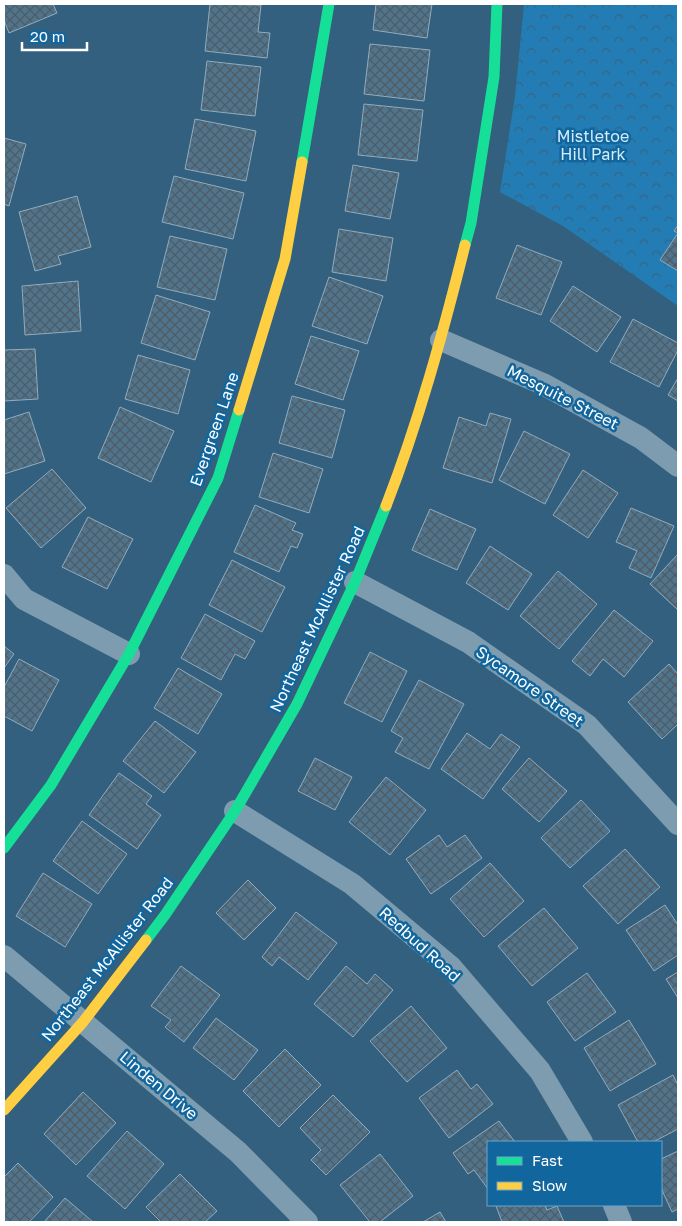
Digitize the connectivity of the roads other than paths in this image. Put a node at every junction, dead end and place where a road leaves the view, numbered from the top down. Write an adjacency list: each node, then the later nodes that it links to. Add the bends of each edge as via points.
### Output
1 (329, 4): 7 (street, Evergreen Lane, via 285,259 274,297 218,478)
2 (497, 4): 3 (street, Northeast McAllister Road, via 494,77 471,222)
3 (441, 340): 4 (street, Mesquite Street, via 543,384 641,438); 6 (street, Northeast McAllister Road, via 403,462)
4 (678, 466)
5 (4, 575): 7 (street, via 24,598)
6 (355, 582): 8 (street, Northeast McAllister Road, via 297,704); 9 (street, Sycamore Street, via 468,642 587,725)
7 (129, 654): 10 (street, Evergreen Lane, via 52,785)
8 (235, 812): 12 (street, Northeast McAllister Road, via 165,915); 14 (street, Redbud Road, via 352,884 451,967 540,1072)
9 (678, 824)
10 (4, 848)
11 (4, 956): 12 (street, Linden Drive)
12 (83, 1022): 13 (street, Northeast McAllister Road); 16 (street, Linden Drive, via 238,1152)
13 (4, 1110)
14 (581, 1141)
15 (614, 1206): 17 (street)
16 (307, 1222)
17 (621, 1222)

